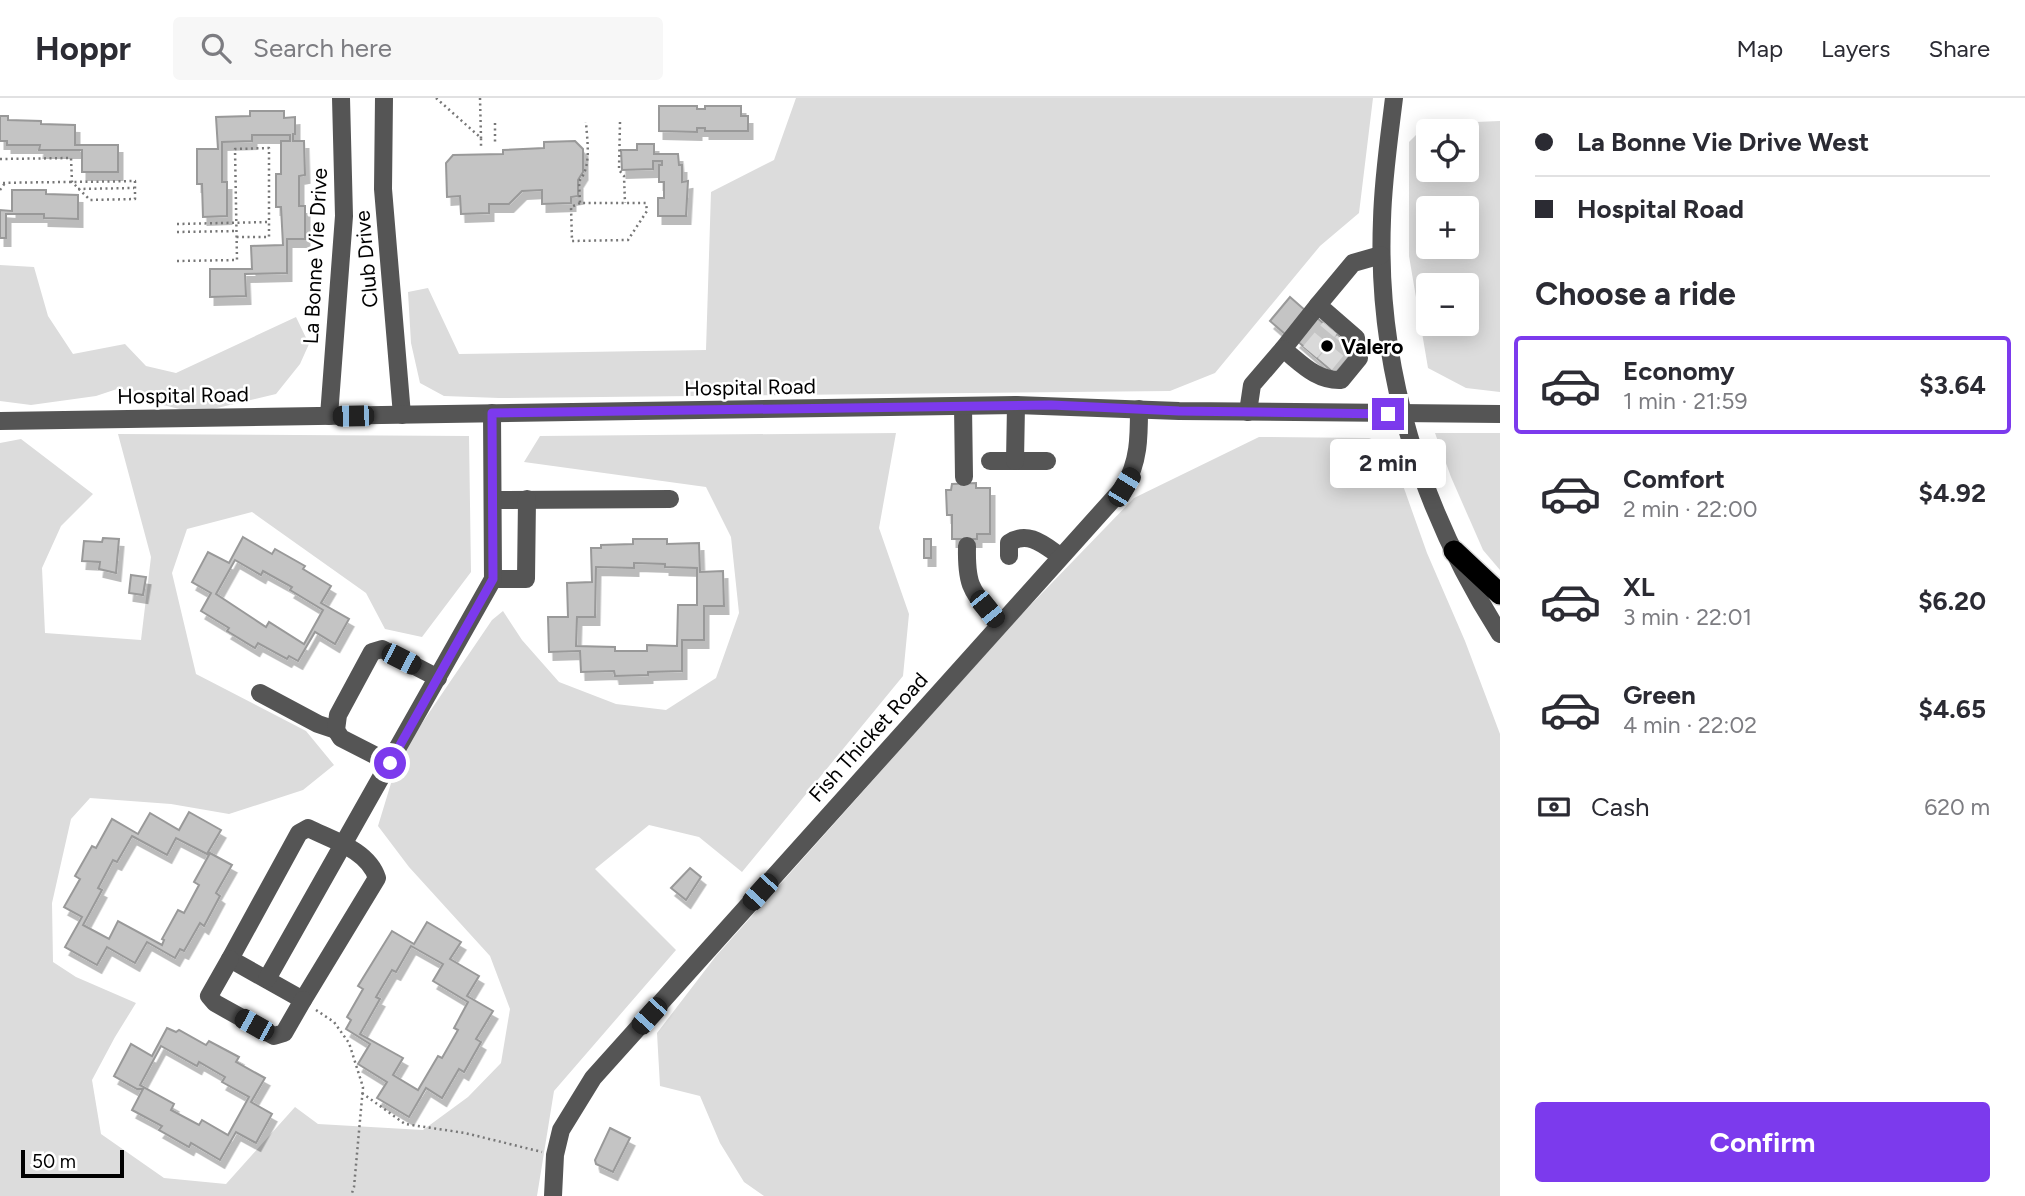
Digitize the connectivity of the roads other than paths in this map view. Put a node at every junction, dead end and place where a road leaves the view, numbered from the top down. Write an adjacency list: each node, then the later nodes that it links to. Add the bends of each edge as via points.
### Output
1 (341, 98): 15 (street, La Bonne Vie Drive, via 344,216)
2 (383, 98): 14 (street, Club Drive, via 383,189)
3 (1394, 98): 4 (street, via 1383,188)
4 (1381, 255): 5 (street, via 1353,263); 12 (street, via 1389,351)
5 (1318, 306): 6 (street); 6 (street, via 1347,337 1356,338 1359,358 1341,380 1329,380 1306,358)
6 (1283, 349): 10 (street, via 1252,385)
7 (1016, 405): 8 (street, Hospital Road); 9 (street, Hospital Road); 18 (street)
8 (963, 406): 11 (street, Hospital Road); 20 (street)
9 (1139, 409): 10 (street, Hospital Road); 27 (street, Fish Thicket Road, via 1132,473)
10 (1248, 412): 12 (street, Hospital Road)
11 (492, 413): 14 (street, Hospital Road); 23 (street)
12 (1403, 414): 13 (street, Hospital Road); 25 (street, via 1420,476)
13 (1500, 414)
14 (402, 415): 15 (street, Hospital Road)
15 (329, 416): 16 (street, Hospital Road)
16 (0, 421)
17 (990, 461): 18 (street)
18 (1015, 461): 19 (street)
19 (1046, 461)
20 (964, 477)
21 (527, 499): 22 (street); 23 (street); 28 (street, via 526,579)
22 (670, 499)
23 (493, 500): 28 (street)
24 (967, 546): 30 (street, via 968,580)
25 (1454, 551): 29 (highway); 31 (street)
26 (1009, 555): 27 (street, via 1009,543 1029,538)
27 (1060, 556): 30 (street, Fish Thicket Road)
28 (493, 579): 32 (street)
29 (1500, 594)
30 (999, 624): 40 (street, Fish Thicket Road, via 593,1078 561,1130)
31 (1500, 634)
32 (438, 678): 34 (street, via 382,649 372,652 338,715); 35 (street)
33 (260, 693): 34 (street)
34 (336, 730): 35 (street, via 341,738)
35 (390, 763): 36 (street)
36 (343, 845): 37 (street, via 308,828 299,833); 38 (street); 39 (street, via 366,859 377,877)
37 (230, 959): 38 (street); 39 (street, via 209,996 274,1037 285,1033)
38 (267, 979): 39 (street)
39 (303, 1000)
40 (553, 1196)

